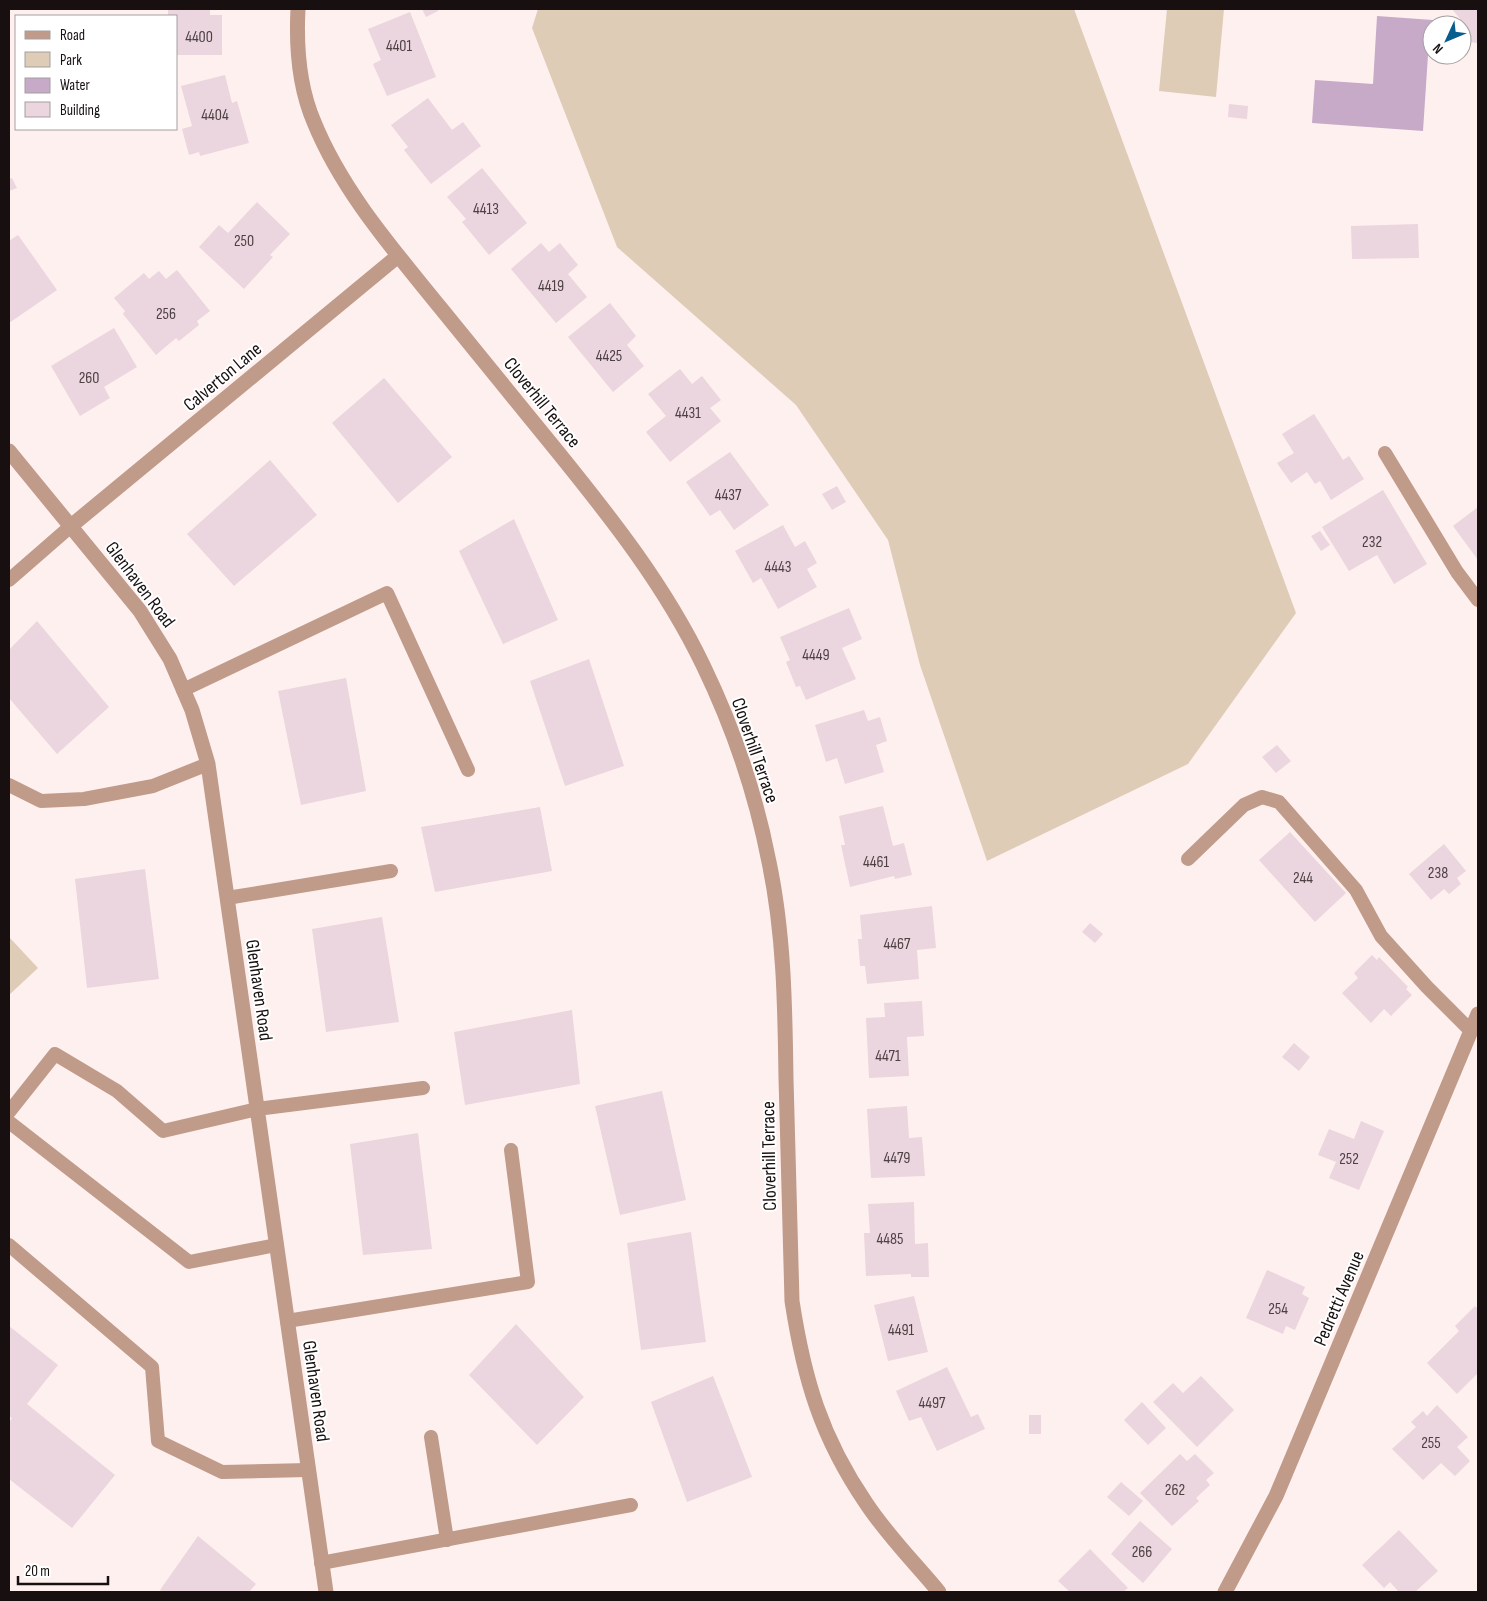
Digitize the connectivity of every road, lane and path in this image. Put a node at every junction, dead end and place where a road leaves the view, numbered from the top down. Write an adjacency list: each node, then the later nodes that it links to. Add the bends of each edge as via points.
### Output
1 (298, 9): 2 (street, Cloverhill Terrace, via 297,38 302,79 312,118 337,169)
2 (398, 256): 5 (street, Calverton Lane); 31 (street, Cloverhill Terrace, via 623,532 663,590 703,664 731,728 753,795 770,864 782,948 792,1301 800,1355 816,1408 838,1458 867,1504)
3 (9, 451): 5 (street, Glenhaven Road)
4 (1385, 453): 7 (lane, via 1457,572)
5 (71, 526): 6 (lane); 8 (street, Glenhaven Road, via 140,611 170,659)
6 (9, 580)
7 (1478, 600)
8 (183, 690): 9 (street, Glenhaven Road); 10 (lane, via 387,593)
9 (208, 764): 11 (lane, via 153,786 84,799 42,801); 14 (street, Glenhaven Road)
10 (468, 770)
11 (9, 785)
12 (1188, 859): 16 (lane, via 1244,805 1262,798 1278,802 1356,890 1381,936)
13 (391, 871): 14 (lane)
14 (227, 898): 18 (street, Glenhaven Road)
15 (1478, 1014): 16 (street, Pedretti Avenue)
16 (1471, 1031): 32 (street, Pedretti Avenue, via 1276,1496)
17 (423, 1088): 18 (lane)
18 (257, 1109): 19 (lane, via 163,1131 117,1091 55,1054); 23 (street, Glenhaven Road)
19 (9, 1112)
20 (9, 1122): 23 (lane, via 188,1262)
21 (511, 1150): 24 (lane, via 528,1282)
22 (9, 1245): 26 (lane, via 152,1367 158,1441 222,1472)
23 (276, 1245): 24 (street, Glenhaven Road)
24 (287, 1321): 26 (street, Glenhaven Road)
25 (431, 1437): 28 (lane)
26 (308, 1470): 29 (street, Glenhaven Road)
27 (631, 1505): 28 (lane)
28 (447, 1540): 29 (lane)
29 (321, 1564): 30 (street, Glenhaven Road)
30 (326, 1592)
31 (939, 1592)
32 (1225, 1592)

